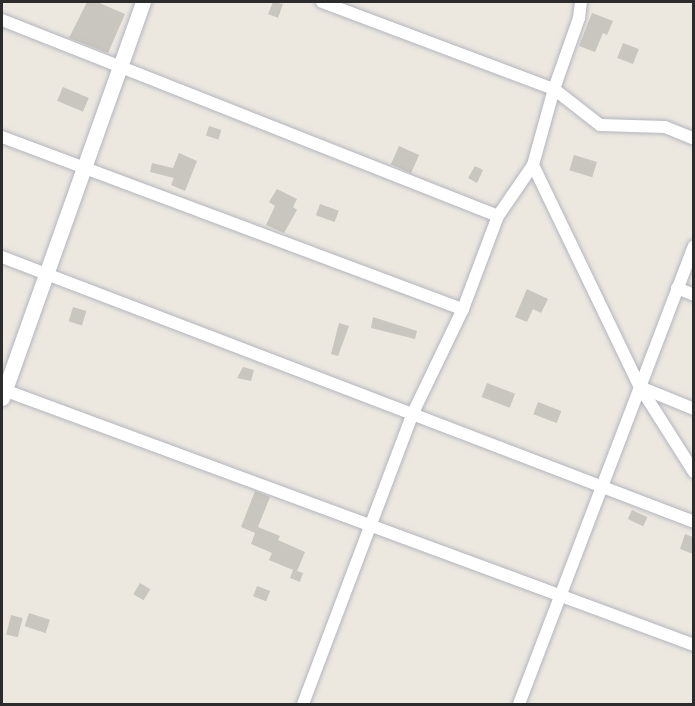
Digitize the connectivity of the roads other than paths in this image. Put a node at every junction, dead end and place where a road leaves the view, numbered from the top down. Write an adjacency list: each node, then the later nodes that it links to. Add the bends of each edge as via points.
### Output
1 (143, 2): 5 (street)
2 (322, 2): 6 (street)
3 (581, 2): 6 (street)
4 (2, 20): 5 (street)
5 (120, 67): 10 (street); 11 (street)
6 (554, 89): 8 (street, via 600,125 666,127); 9 (street)
7 (2, 137): 10 (street)
8 (693, 139)
9 (533, 165): 11 (street); 18 (street)
10 (84, 168): 14 (street); 17 (street)
11 (498, 216): 17 (street)
12 (693, 246): 15 (street)
13 (2, 258): 14 (street)
14 (46, 274): 19 (street); 21 (street)
15 (677, 288): 16 (street); 18 (street)
16 (693, 295)
17 (463, 309): 21 (street)
18 (640, 387): 20 (street); 22 (street); 23 (street)
19 (3, 394): 25 (street)
20 (693, 409)
21 (412, 415): 23 (street); 25 (street)
22 (693, 472)
23 (602, 487): 24 (street); 26 (street)
24 (693, 522)
25 (371, 524): 26 (street); 28 (street)
26 (560, 595): 27 (street); 29 (street)
27 (693, 645)
28 (303, 705)
29 (519, 705)

